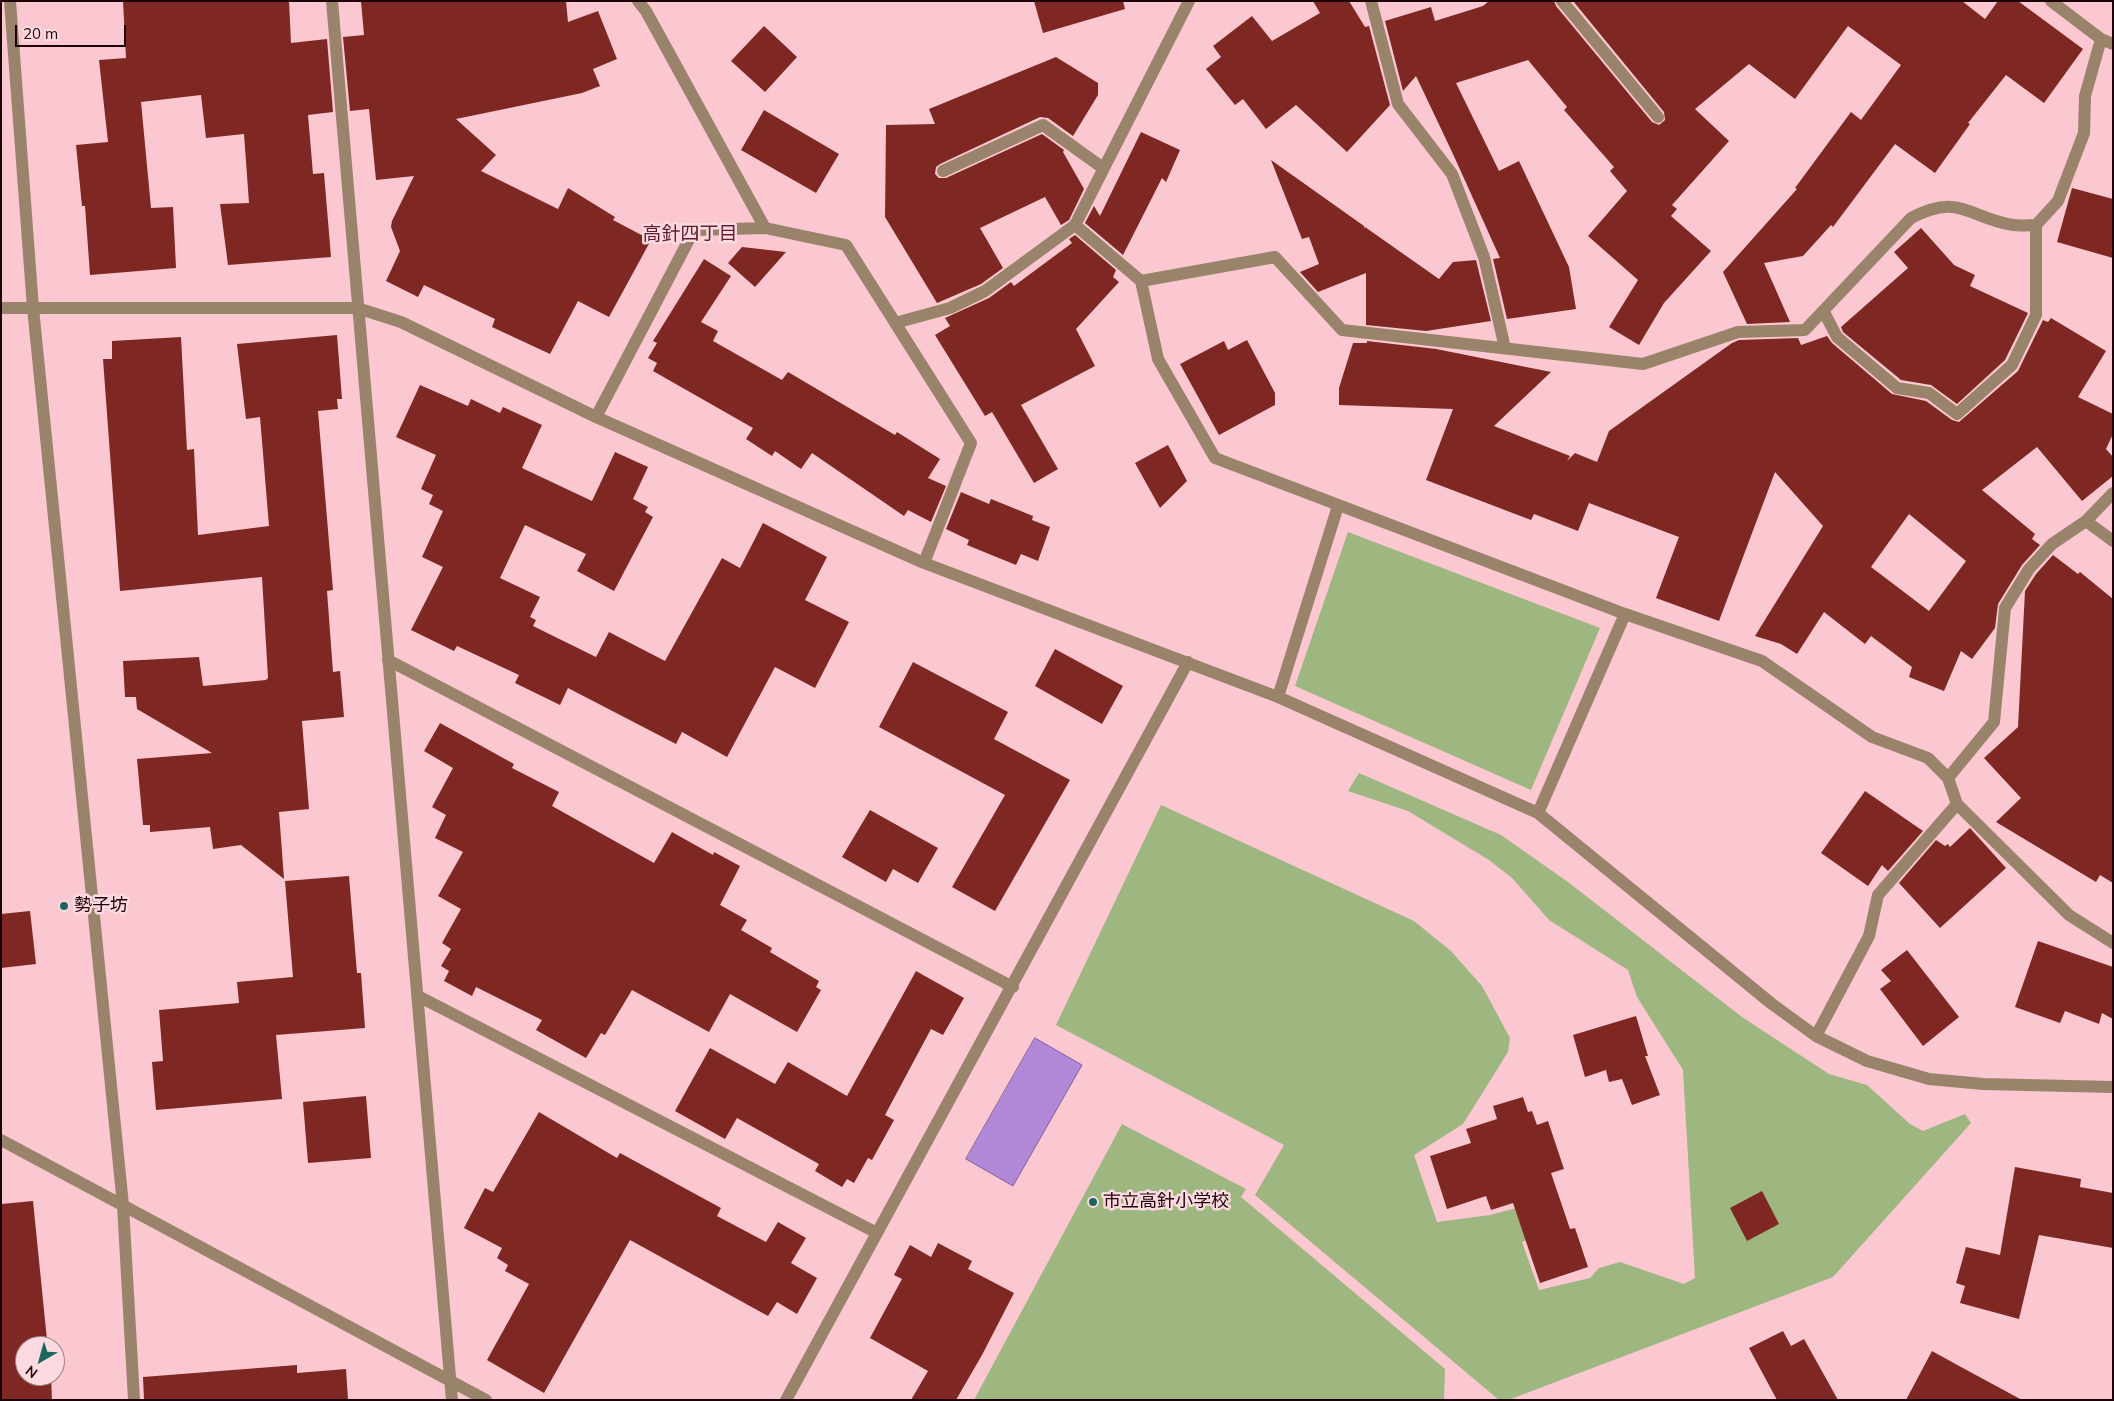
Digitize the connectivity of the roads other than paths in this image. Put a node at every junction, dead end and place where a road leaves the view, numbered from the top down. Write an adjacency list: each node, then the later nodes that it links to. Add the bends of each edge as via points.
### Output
1 (10, 1): 17 (street)
2 (332, 1): 18 (street)
3 (638, 1): 14 (street)
4 (1189, 1): 10 (street)
5 (1371, 1): 21 (street, via 1398,104 1456,183 1484,257)
6 (1562, 1): 9 (street)
7 (2051, 1): 8 (street)
8 (2107, 41): 13 (street, via 2085,96 2084,133 2058,201)
9 (1658, 117)
10 (1103, 168): 11 (street, via 1043,125); 12 (street)
11 (943, 171)
12 (1075, 225): 15 (street); 20 (street, via 985,290 950,308)
13 (2036, 225): 19 (street, via 2012,225 1952,206 1931,207 1911,218); 19 (street, via 2036,315 2012,365 1957,414 1929,393 1897,388 1837,337)
14 (765, 228): 20 (street, via 846,245); 22 (street, via 694,230)
15 (1142, 281): 21 (street, via 1275,257 1342,330); 24 (street, via 1158,359 1215,458)
16 (1, 308): 17 (street)
17 (33, 308): 18 (street); 41 (street)
18 (357, 308): 22 (street, via 401,322); 29 (street)
19 (1824, 312): 21 (street, via 1805,330 1738,332 1643,364)
20 (895, 323): 27 (street, via 971,443)
21 (1505, 348)
22 (596, 417): 27 (street)
23 (2113, 493): 25 (street)
24 (1338, 506): 28 (street); 31 (street)
25 (2086, 520): 26 (street); 32 (street, via 2052,544 2029,569 2005,608 1994,722)
26 (2113, 541)
27 (924, 563): 30 (street)
28 (1625, 614): 32 (street, via 1762,661 1872,737 1928,758); 34 (street)
29 (388, 660): 36 (street); 37 (street)
30 (1188, 662): 31 (street); 36 (street)
31 (1278, 697): 34 (street)
32 (1948, 778): 33 (street)
33 (1957, 804): 35 (street, via 2069,915); 38 (street, via 1878,895 1870,936)
34 (1538, 813): 38 (street, via 1772,1004)
35 (2113, 943)
36 (1013, 987): 42 (street)
37 (418, 996): 42 (street); 43 (street)
38 (1816, 1036): 39 (street, via 1867,1061 1929,1079 1984,1084)
39 (2113, 1087)
40 (1, 1140): 41 (street)
41 (123, 1205): 43 (street); 44 (street)
42 (877, 1233): 47 (street)
43 (450, 1380): 45 (street); 46 (street)
44 (134, 1400)
45 (452, 1400)
46 (486, 1400)
47 (786, 1400)

